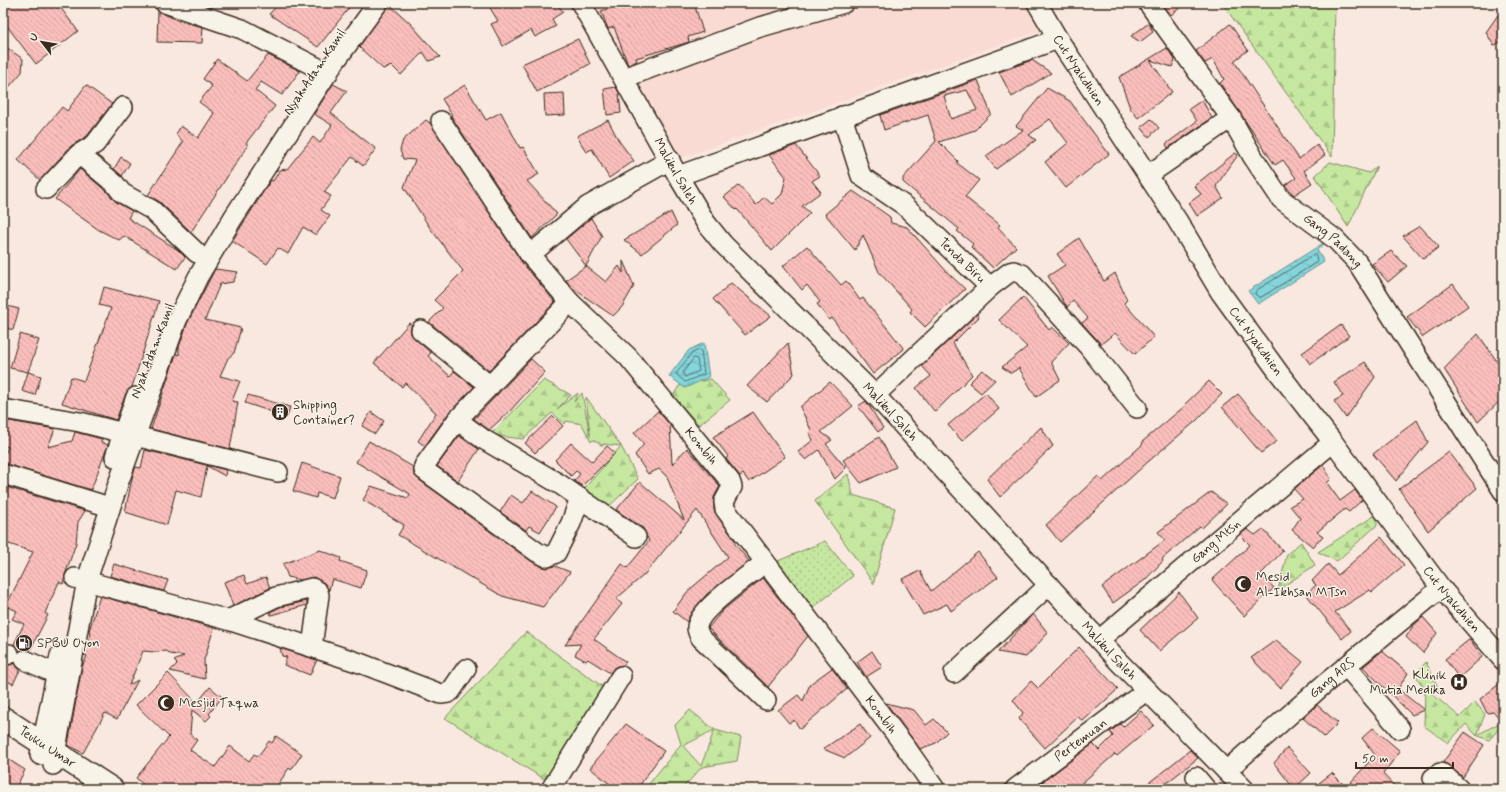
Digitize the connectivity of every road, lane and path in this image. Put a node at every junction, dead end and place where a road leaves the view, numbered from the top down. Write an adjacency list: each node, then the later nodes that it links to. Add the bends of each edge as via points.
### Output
1 (165, 3): 9 (street, via 242,29)
2 (363, 3): 9 (street, Nyak Adam Kamil)
3 (378, 3): 9 (street)
4 (581, 3): 10 (street, Malikul Saleh)
5 (844, 3): 10 (street, via 757,28)
6 (1037, 3): 8 (street, Cut Nyakdhien)
7 (1148, 3): 13 (street, Gang Padang)
8 (1058, 40): 12 (street); 17 (street, Cut Nyakdhien)
9 (322, 70): 19 (street, Nyak Adam Kamil, via 251,166); 29 (street, via 198,277 177,320)
10 (624, 78): 16 (street, Malikul Saleh)
11 (123, 107): 15 (street, via 95,144)
12 (842, 116): 16 (street); 21 (street, Tenda Biru, via 861,176 905,206)
13 (1231, 118): 17 (street); 33 (street, Gang Padang, via 1253,157 1282,199 1325,229 1357,262)
14 (441, 121): 20 (street, Kombih)
15 (79, 154): 18 (street); 19 (street, via 122,193 152,210)
16 (674, 168): 20 (street, via 588,206); 25 (street, Malikul Saleh, via 706,223 723,244)
17 (1148, 175): 30 (street, Cut Nyakdhien, via 1221,293)
18 (46, 189)
19 (197, 253): 29 (street, Nyak Adam Kamil, via 164,319)
20 (530, 255): 22 (street, Kombih)
21 (990, 287): 25 (street, Tenda Biru); 26 (street, via 1010,272 1022,274 1088,346)
22 (570, 302): 24 (street); 37 (street, Kombih, via 628,357 730,481 731,491 723,505)
23 (421, 330): 24 (street)
24 (490, 386): 28 (street)
25 (875, 395): 39 (street, Malikul Saleh)
26 (1137, 408)
27 (3, 409): 29 (street, via 80,422)
28 (457, 420): 34 (street, via 483,440); 34 (street, via 424,466 424,470 536,552 547,557 556,553)
29 (130, 434): 31 (street); 35 (street, Nyak Adam Kamil); 38 (street, via 95,554)
30 (1333, 442): 40 (street, Cut Nyakdhien); 42 (street, Gang Mtsn)
31 (278, 472)
32 (3, 474): 35 (street)
33 (1503, 491)
34 (580, 498): 36 (street)
35 (100, 504): 38 (street, Nyak Adam Kamil)
36 (636, 537)
37 (764, 563): 52 (street, via 712,604 700,619 697,632); 62 (street, Kombih)
38 (82, 579): 41 (street); 49 (street, Nyak Adam Kamil); 55 (street)
39 (1049, 585): 42 (street, Malikul Saleh); 48 (street)
40 (1441, 588): 45 (street, Cut Nyakdhien); 46 (street, Gang ARS)
41 (228, 620): 43 (street); 43 (street, via 276,597 312,588 319,594)
42 (1099, 640): 51 (street, Malikul Saleh)
43 (312, 647): 47 (street, via 441,694 451,691)
44 (12, 657): 49 (street)
45 (1503, 660)
46 (1346, 666): 54 (street); 56 (street, Gang ARS)
47 (466, 669)
48 (954, 673)
49 (56, 674): 55 (street, Nyak Adam Kamil)
50 (621, 676): 61 (street)
51 (1146, 691): 56 (street, Malikul Saleh); 58 (street, Pertemuan)
52 (766, 700)
53 (5, 728): 55 (highway)
54 (1400, 729)
55 (48, 754): 59 (highway); 60 (highway, Teuku Umar)
56 (1226, 771): 63 (street, Malikul Saleh)
57 (1433, 778): 64 (street, via 1440,773 1444,774)
58 (1017, 788)
59 (90, 789)
60 (112, 789)
61 (551, 789)
62 (935, 789)
63 (1244, 789)
64 (1460, 789)

